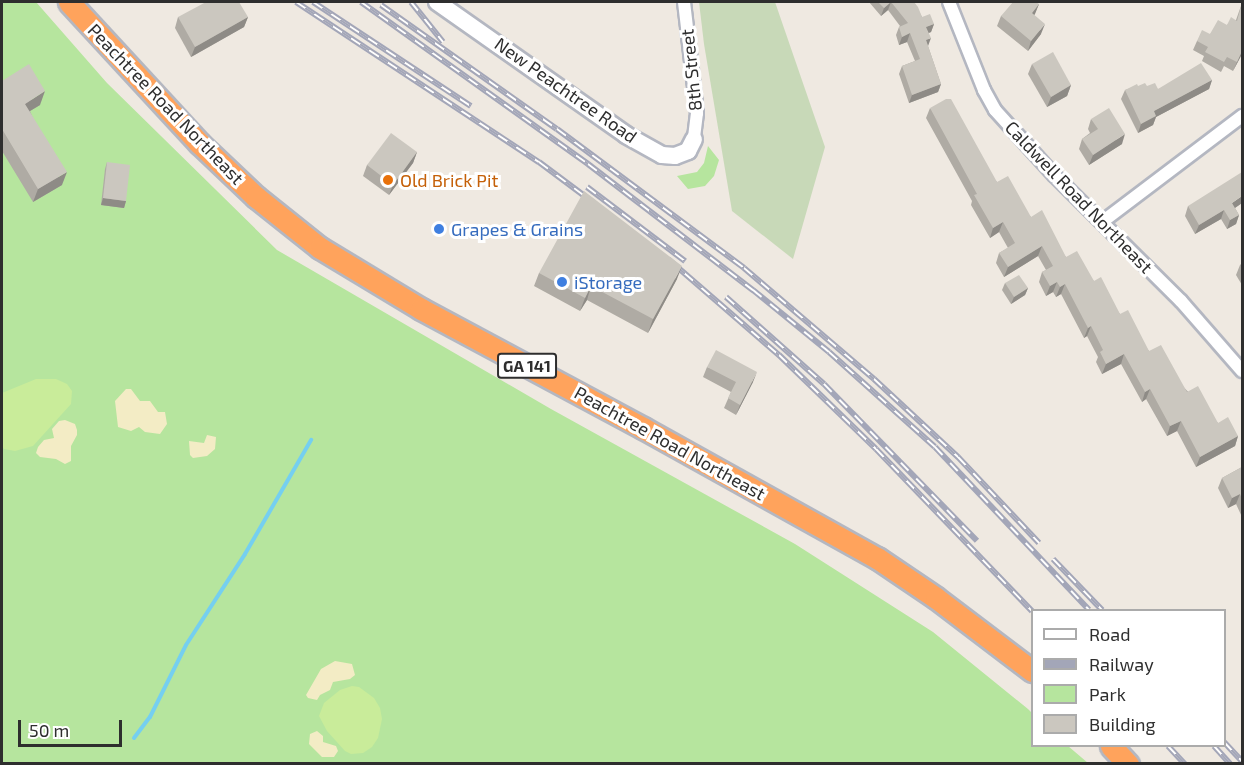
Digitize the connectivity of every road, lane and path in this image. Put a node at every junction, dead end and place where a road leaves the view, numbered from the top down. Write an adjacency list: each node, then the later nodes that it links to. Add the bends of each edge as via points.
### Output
1 (69, 2): 9 (highway, Peachtree Road Northeast / GA 141, via 199,143 256,197 320,248 421,309 877,558)
2 (437, 2): 6 (street, New Peachtree Road, via 626,135 662,154 675,156 688,151)
3 (684, 2): 6 (street, 8th Street, via 697,113)
4 (949, 2): 7 (street, Caldwell Road Northeast, via 995,110)
5 (1242, 116): 7 (street)
6 (694, 139)
7 (1102, 222): 8 (street, Caldwell Road Northeast, via 1181,301)
8 (1242, 371)
9 (1031, 670)
10 (1112, 747): 11 (highway)
11 (1128, 764)

